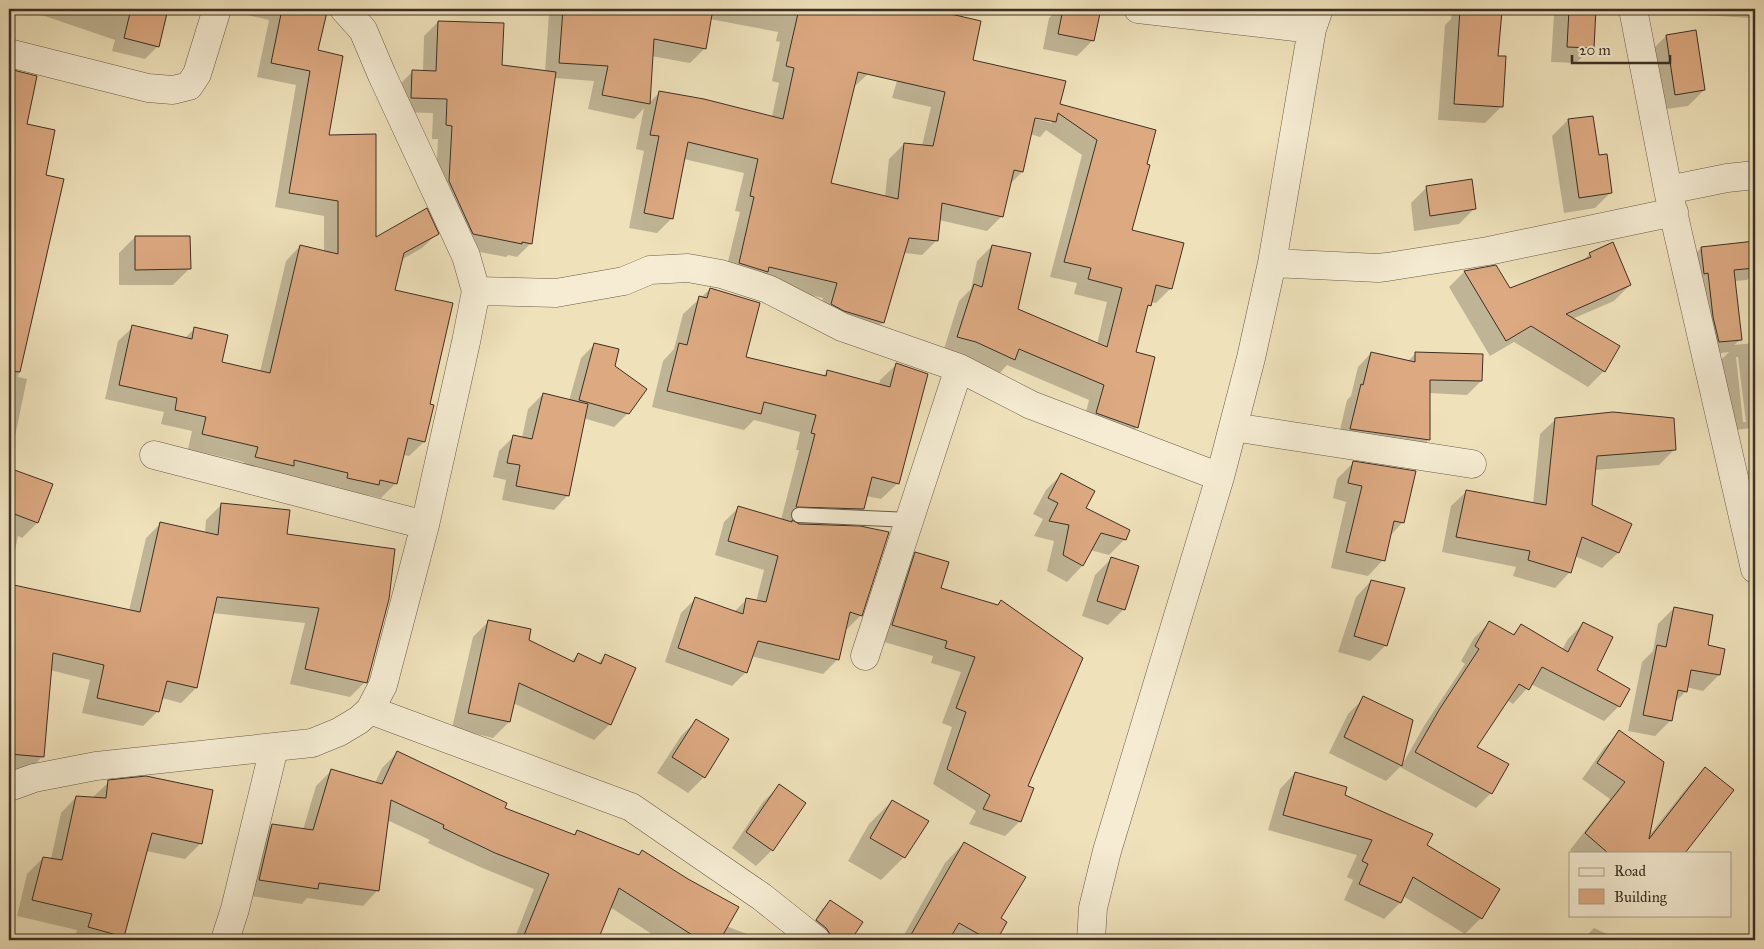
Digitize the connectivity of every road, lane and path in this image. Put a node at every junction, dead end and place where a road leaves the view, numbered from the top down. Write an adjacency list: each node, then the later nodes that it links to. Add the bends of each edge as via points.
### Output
1 (217, 9): 6 (street, via 197,74 188,86 173,90 148,88)
2 (344, 9): 10 (street, via 363,30 466,256)
3 (1138, 9): 5 (street)
4 (1633, 9): 8 (street)
5 (1316, 19): 9 (street)
6 (9, 52)
7 (1755, 175): 8 (street, via 1727,178)
8 (1671, 201): 9 (street, via 1488,251 1378,268); 18 (street)
9 (1272, 263): 12 (street)
10 (476, 291): 11 (street, via 556,293 624,281 650,270 688,268 721,274 768,289 842,327); 19 (street)
11 (959, 368): 15 (street, via 1031,405); 17 (street)
12 (1233, 427): 14 (street); 15 (street)
13 (154, 455): 19 (street)
14 (1472, 464)
15 (1220, 477): 27 (street, via 1106,852)
16 (799, 515): 17 (lane)
17 (910, 520): 21 (street)
18 (1750, 521): 20 (street)
19 (425, 525): 22 (street, via 384,685)
20 (1755, 570)
21 (864, 656)
22 (370, 710): 23 (street, via 339,732 312,743); 26 (street, via 631,807 762,897)
23 (274, 748): 24 (street, via 96,766 34,778); 25 (street, via 236,909)
24 (9, 787)
25 (224, 940)
26 (816, 940)
27 (1091, 940)

